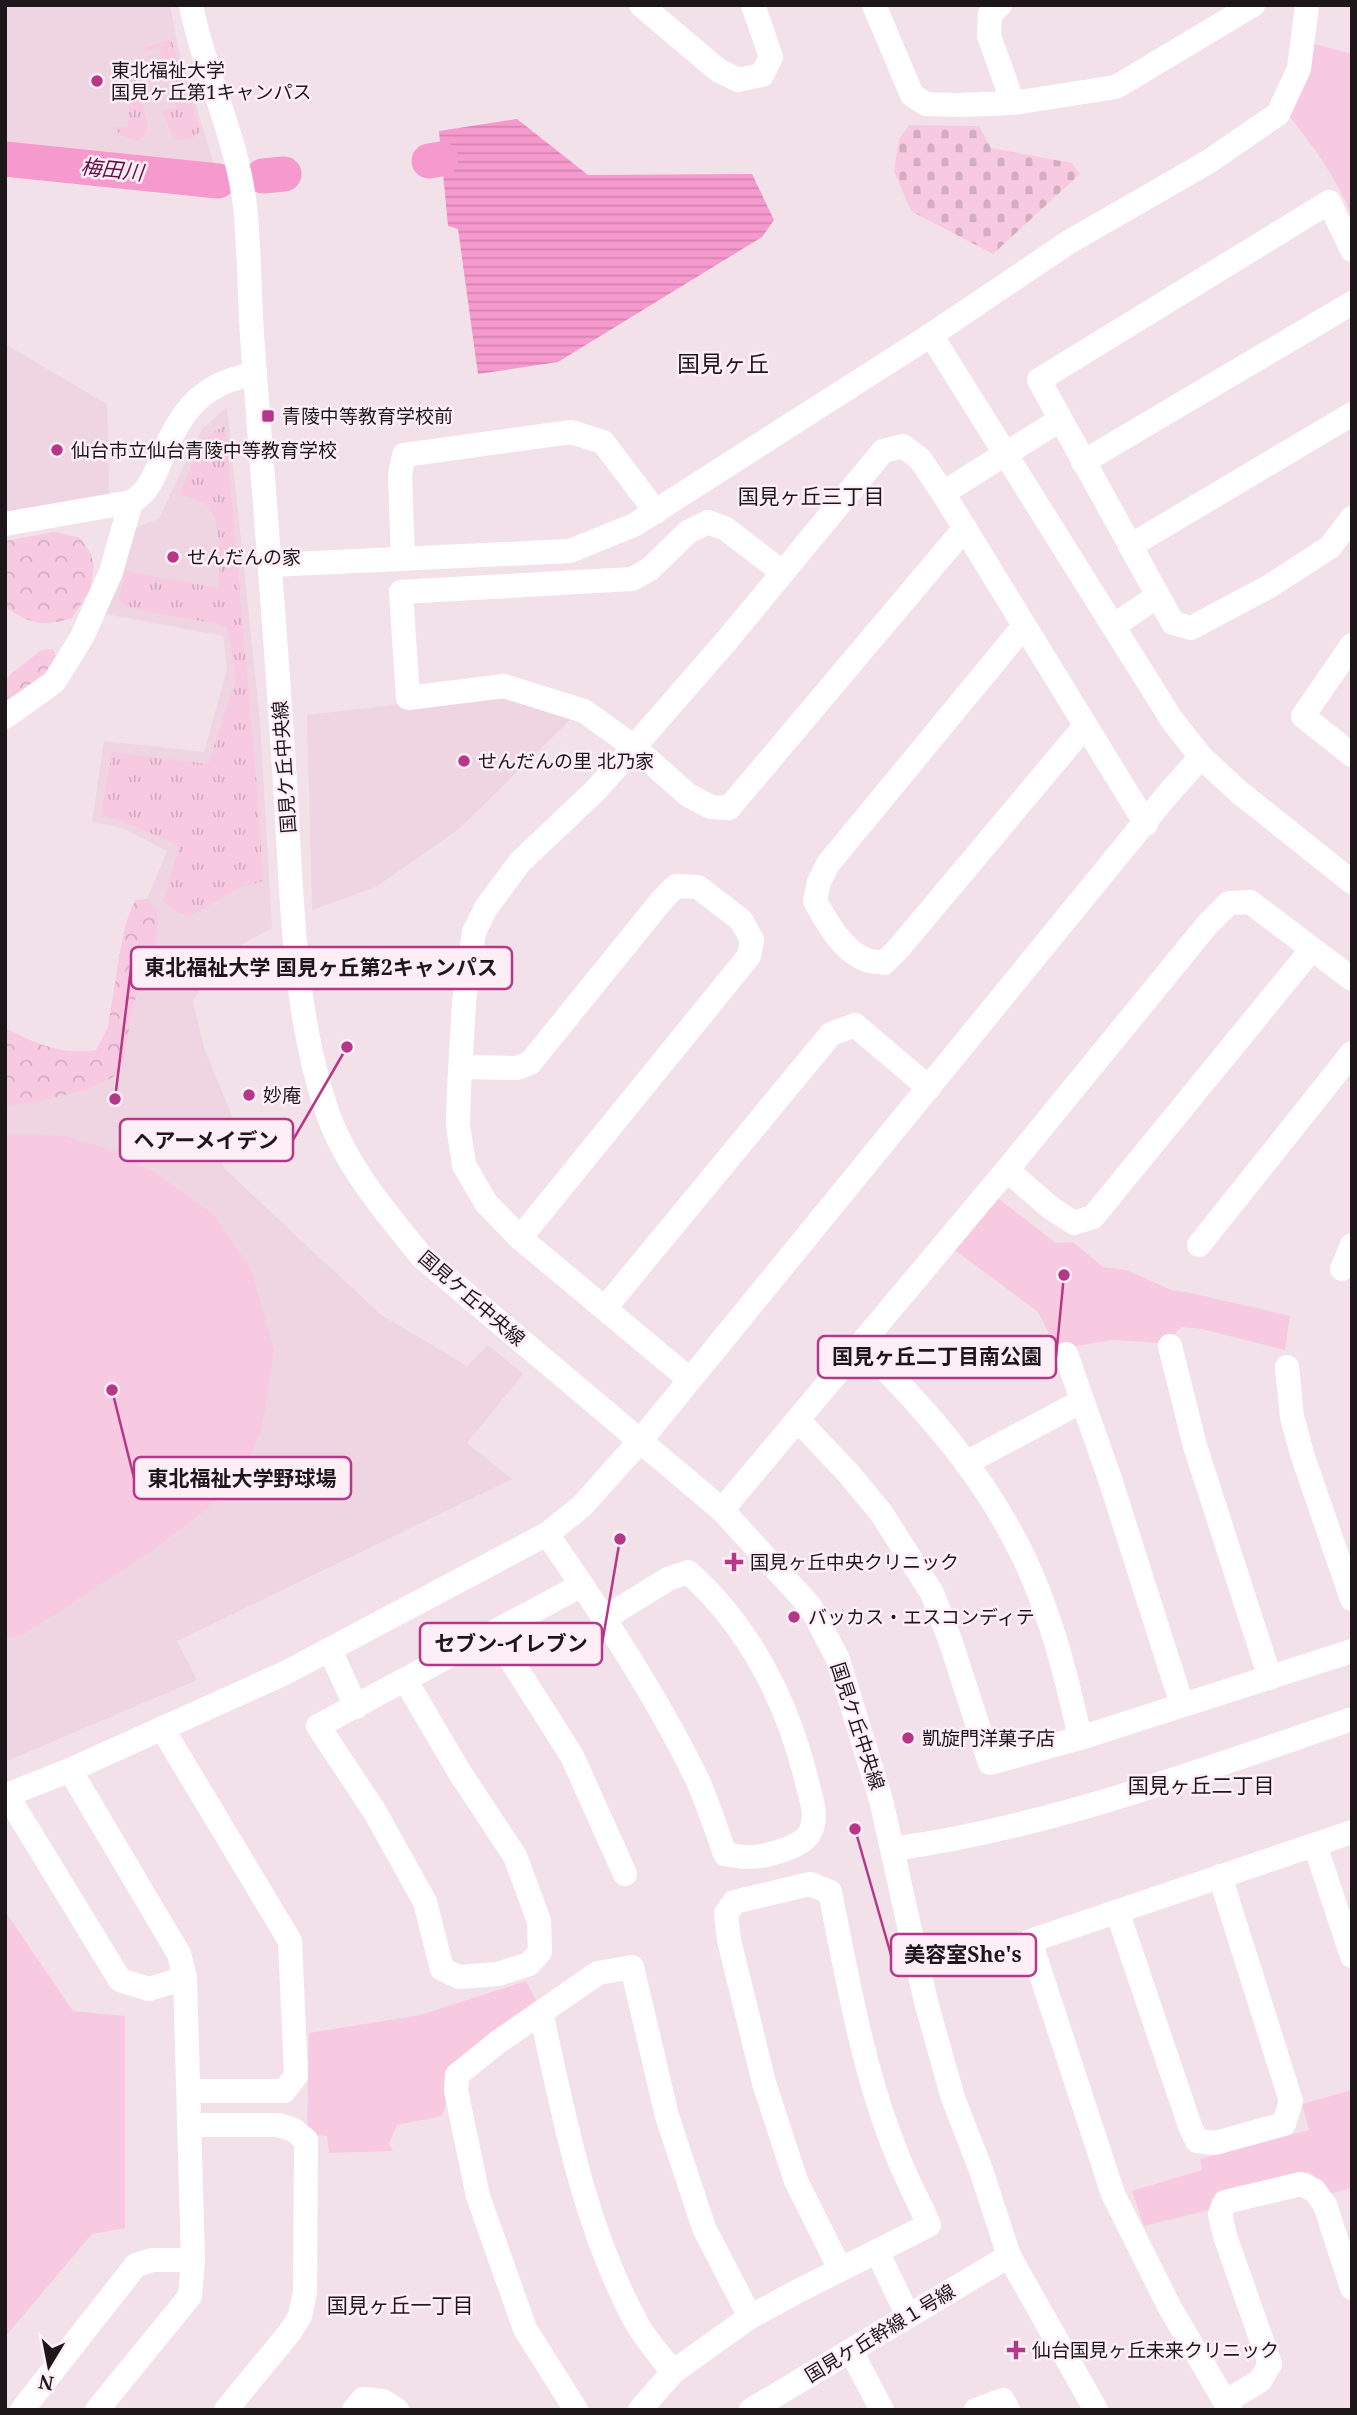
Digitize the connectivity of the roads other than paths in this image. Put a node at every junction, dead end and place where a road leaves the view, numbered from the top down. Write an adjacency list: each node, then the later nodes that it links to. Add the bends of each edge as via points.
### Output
1 (191, 5): 12 (street, 国見ケ丘中央線, via 242,183)
2 (641, 5): 3 (street, via 718,70 738,80 762,75 771,57)
3 (752, 5)
4 (874, 5): 8 (street, via 912,95 926,104)
5 (1000, 5): 8 (street, via 990,14 989,36)
6 (1253, 5): 8 (street, via 1116,87)
7 (1307, 5): 11 (street, via 1299,69 1278,114 1208,162 1069,242)
8 (1013, 103)
9 (1352, 250): 14 (street, via 1329,202 1039,380)
10 (1352, 303): 16 (street)
11 (931, 335): 15 (street); 19 (street)
12 (255, 374): 18 (street, via 234,377 194,401 165,448 152,481 143,495); 25 (street, 国見ケ丘中央線)
13 (1352, 414): 23 (street)
14 (1060, 421): 15 (street); 16 (street)
15 (1005, 454): 17 (street); 29 (street)
16 (1083, 462): 23 (street)
17 (943, 493): 22 (street); 26 (street, via 920,459 903,446 883,451)
18 (131, 502): 21 (street); 31 (street, via 111,572 82,636 54,682)
19 (656, 512): 24 (street, via 634,526 570,551); 24 (street, via 603,442 572,432 404,455 400,475)
20 (1352, 518): 27 (street, via 1330,547 1191,628 1173,623)
21 (5, 524)
22 (965, 528): 28 (street); 33 (street, via 729,808 711,807 688,795)
23 (1130, 546): 27 (street)
24 (403, 559): 25 (street)
25 (271, 565): 56 (street, 国見ケ丘中央線, via 304,1019 331,1121 386,1213 422,1257)
26 (782, 572): 33 (street); 33 (street, via 726,529 708,522 688,532 650,569 632,579 401,593 408,698 503,686 584,711)
27 (1158, 596): 29 (street)
28 (1024, 626): 32 (street); 32 (street, via 828,864 815,901 827,923 850,949 866,960 884,963)
29 (1113, 626): 35 (street)
30 (1352, 645): 34 (street, via 1303,716)
31 (5, 717)
32 (1085, 726): 36 (street)
33 (634, 747): 41 (street, via 520,862 486,908 474,932 468,964)
34 (1352, 754)
35 (1201, 757): 36 (street); 37 (street)
36 (1146, 824): 42 (street)
37 (1352, 882)
38 (1312, 949): 39 (street); 43 (street, via 1250,902 1229,903); 43 (street, via 1093,1217 1074,1223)
39 (1352, 979)
40 (1352, 1053): 45 (street)
41 (461, 1067): 44 (street, via 457,1125 464,1164 486,1203); 44 (street, via 517,1068 530,1063 676,886 698,887 741,920 752,940 749,956)
42 (929, 1087): 48 (street, via 855,1025 831,1034); 53 (street)
43 (1007, 1170): 49 (street)
44 (520, 1238): 48 (street)
45 (1199, 1245)
46 (1352, 1245): 47 (street)
47 (1342, 1269)
48 (605, 1308): 53 (street)
49 (861, 1344): 55 (street); 57 (street, via 919,1403)
50 (1170, 1346): 66 (street, via 1195,1446)
51 (1066, 1354): 54 (street)
52 (1287, 1367): 61 (street, via 1286,1383 1302,1454)
53 (689, 1379): 56 (street)
54 (1082, 1401): 57 (street); 68 (street)
55 (798, 1420): 58 (street); 72 (street, via 882,1514 932,1593 990,1763)
56 (640, 1441): 58 (street, 国見ケ丘中央線); 59 (street, via 582,1506)
57 (966, 1463): 72 (street, via 1025,1561 1068,1684)
58 (722, 1510): 76 (street, 国見ケ丘中央線, via 810,1606 837,1657)
59 (547, 1534): 60 (street); 64 (street)
60 (582, 1585): 62 (street); 63 (street)
61 (1352, 1599)
62 (605, 1618): 62 (street, via 698,1781 725,1854 747,1858 787,1850 808,1836 815,1816 799,1749 766,1670 707,1589 688,1572 668,1579)
63 (494, 1633): 67 (street); 77 (street, via 572,1756)
64 (330, 1650): 69 (street); 71 (street)
65 (1352, 1651): 66 (street)
66 (1270, 1678): 68 (street)
67 (406, 1681): 69 (street); 69 (street, via 515,1856 539,1920 540,1952 529,1964 498,1975 459,1977 442,1969 425,1902 375,1812 318,1726)
68 (1182, 1705): 72 (street)
69 (356, 1707)
70 (1352, 1719): 76 (street, via 1135,1793 1000,1829)
71 (162, 1728): 73 (street); 83 (street, via 290,1941 296,2077 284,2091)
72 (1080, 1738)
73 (70, 1770): 81 (street, via 179,1954); 81 (street, via 7,1795 120,1980 149,1989)
74 (1352, 1832): 75 (street)
75 (1315, 1845): 78 (street); 80 (street)
76 (893, 1849): 86 (street, 国見ケ丘中央線, via 926,2002 953,2098)
77 (625, 1874)
78 (1220, 1876): 79 (street); 79 (street, via 1291,2101 1284,2124 1214,2143 1198,2141)
79 (1117, 1911): 94 (street, via 1030,1941 1113,2194 1170,2308)
80 (1352, 1956)
81 (186, 1978): 83 (street)
82 (541, 2012): 91 (street, via 598,1973 632,1967 667,2116 704,2228); 93 (street, via 574,2162 599,2239 635,2322); 100 (street, via 457,2075 456,2091 478,2196 524,2329)
83 (190, 2091): 84 (street)
84 (191, 2125): 87 (street); 97 (street, via 279,2125 306,2140 305,2292 300,2316)
85 (877, 2251): 88 (street); 88 (street, via 929,2225 897,2156 876,2092 830,1892 810,1884 734,1902 726,1914 729,1940 764,2083 796,2181); 90 (street)
86 (1009, 2256): 90 (street, 国見ケ丘幹線１号線); 106 (street, 国見ケ丘中央線)
87 (193, 2260): 95 (street, via 152,2260 136,2265); 96 (street, via 190,2296)
88 (840, 2269): 91 (street)
89 (1352, 2288): 94 (street, via 1325,2205 1314,2190 1301,2184 1225,2202 1220,2214 1225,2236 1270,2364 1260,2381)
90 (908, 2316): 92 (street, 国見ケ丘幹線１号線)
91 (750, 2317): 93 (street)
92 (850, 2351): 102 (street, 国見ケ丘幹線１号線); 103 (street)
93 (673, 2372): 101 (street)
94 (1228, 2406)
95 (22, 2410)
96 (97, 2410)
97 (226, 2410)
98 (354, 2410): 99 (street, via 363,2399 383,2401)
99 (397, 2410)
100 (576, 2410)
101 (640, 2410)
102 (751, 2410)
103 (882, 2410)
104 (976, 2410): 105 (street, via 1003,2400)
105 (1008, 2410)
106 (1096, 2410)

